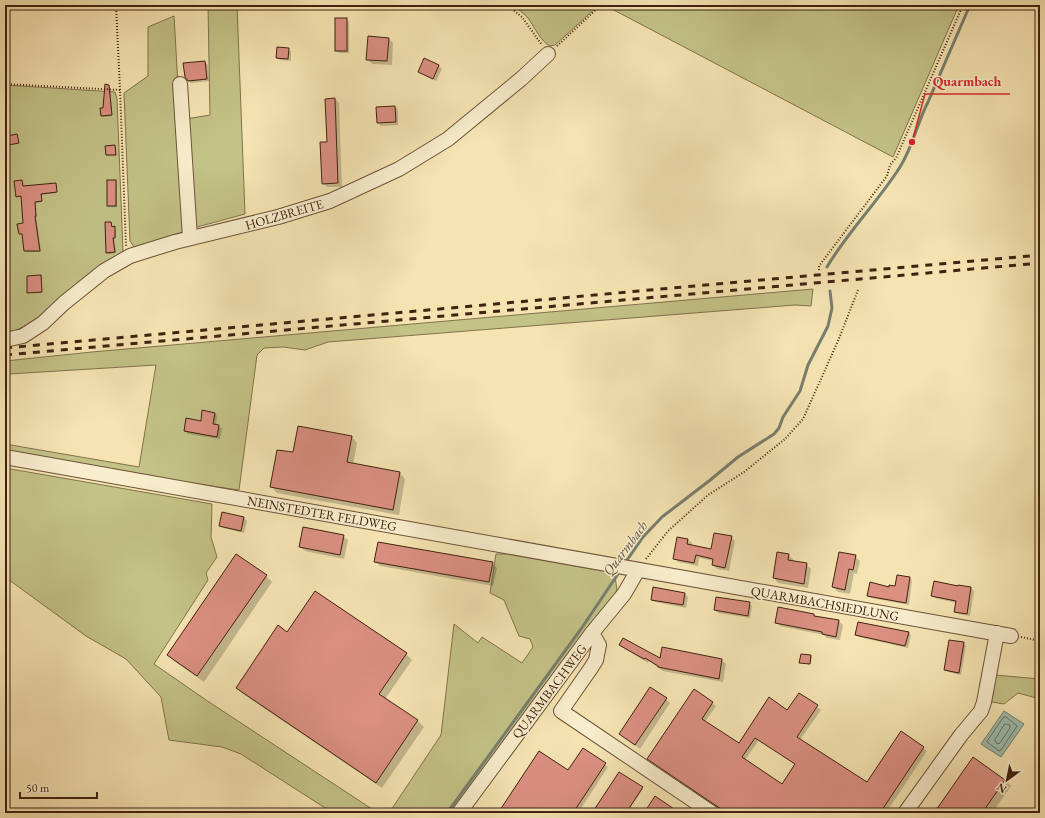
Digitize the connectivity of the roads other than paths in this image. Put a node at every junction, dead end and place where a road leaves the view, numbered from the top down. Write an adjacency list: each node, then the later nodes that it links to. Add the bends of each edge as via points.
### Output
1 (548, 54): 3 (street, HOLZBREITE, via 448,139 399,169 330,201 278,217)
2 (180, 84): 3 (street)
3 (190, 238): 4 (street, HOLZBREITE, via 130,256 104,271 23,336)
4 (5, 340)
5 (5, 457): 6 (street, NEINSTEDTER FELDWEG)
6 (628, 568): 7 (street, QUARMBACHSIEDLUNG); 8 (street, QUARMBACHWEG, via 624,594)
7 (997, 633): 9 (street, QUARMBACHSIEDLUNG); 12 (street, via 981,711)
8 (592, 634): 10 (street, QUARMBACHWEG); 11 (street, via 599,645 596,660 561,711)
9 (1011, 636)
10 (460, 813)
11 (712, 813)
12 (905, 813)

